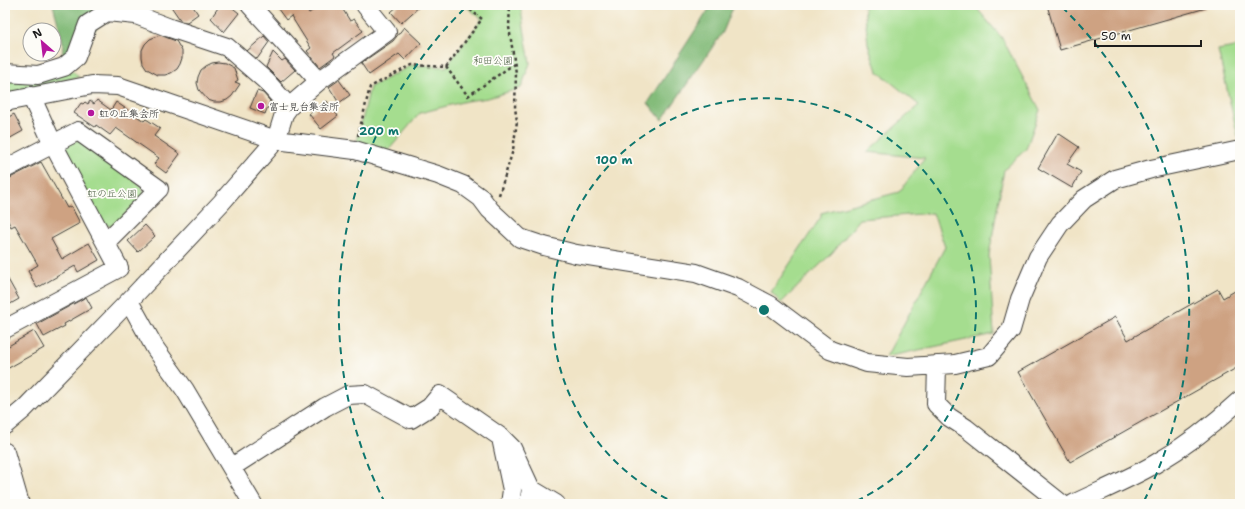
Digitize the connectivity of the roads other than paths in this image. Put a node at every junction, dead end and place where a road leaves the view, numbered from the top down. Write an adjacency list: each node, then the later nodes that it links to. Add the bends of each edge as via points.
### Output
1 (250, 5): 4 (street)
2 (365, 5): 4 (street, via 387,32)
3 (5, 73): 7 (street, via 38,75 64,67 76,57 88,24 107,12 136,15 227,47 266,81)
4 (319, 81): 7 (street)
5 (30, 96): 6 (street); 8 (street, via 92,85 118,86); 9 (street)
6 (5, 102)
7 (289, 107): 8 (street, via 284,114)
8 (276, 140): 13 (street); 15 (street, via 355,150 438,175 463,185 481,198 520,238 544,246 576,254 696,273 738,288 770,305 830,350 867,363 908,367)
9 (53, 144): 11 (street); 12 (street); 12 (street, via 78,131 159,189)
10 (1240, 150): 15 (street, via 1151,169 1114,180 1084,199 1060,224 1038,257 1020,299 1011,330 989,356)
11 (5, 170)
12 (106, 242): 14 (street, via 119,268)
13 (129, 301): 17 (street, via 24,409); 20 (street, via 155,348 185,390)
14 (5, 329)
15 (938, 365): 26 (street, via 936,404 949,417)
16 (1240, 400): 27 (street, via 1191,441 1155,464)
17 (5, 425)
18 (502, 438): 20 (street, via 440,395 430,408 411,419 365,394 348,395 324,407); 21 (street, via 512,448); 24 (street, via 512,490)
19 (5, 452): 22 (street)
20 (232, 467): 23 (street)
21 (532, 496): 25 (street)
22 (20, 504)
23 (253, 504)
24 (510, 504)
25 (556, 504)
26 (1062, 504)
27 (1073, 504)

